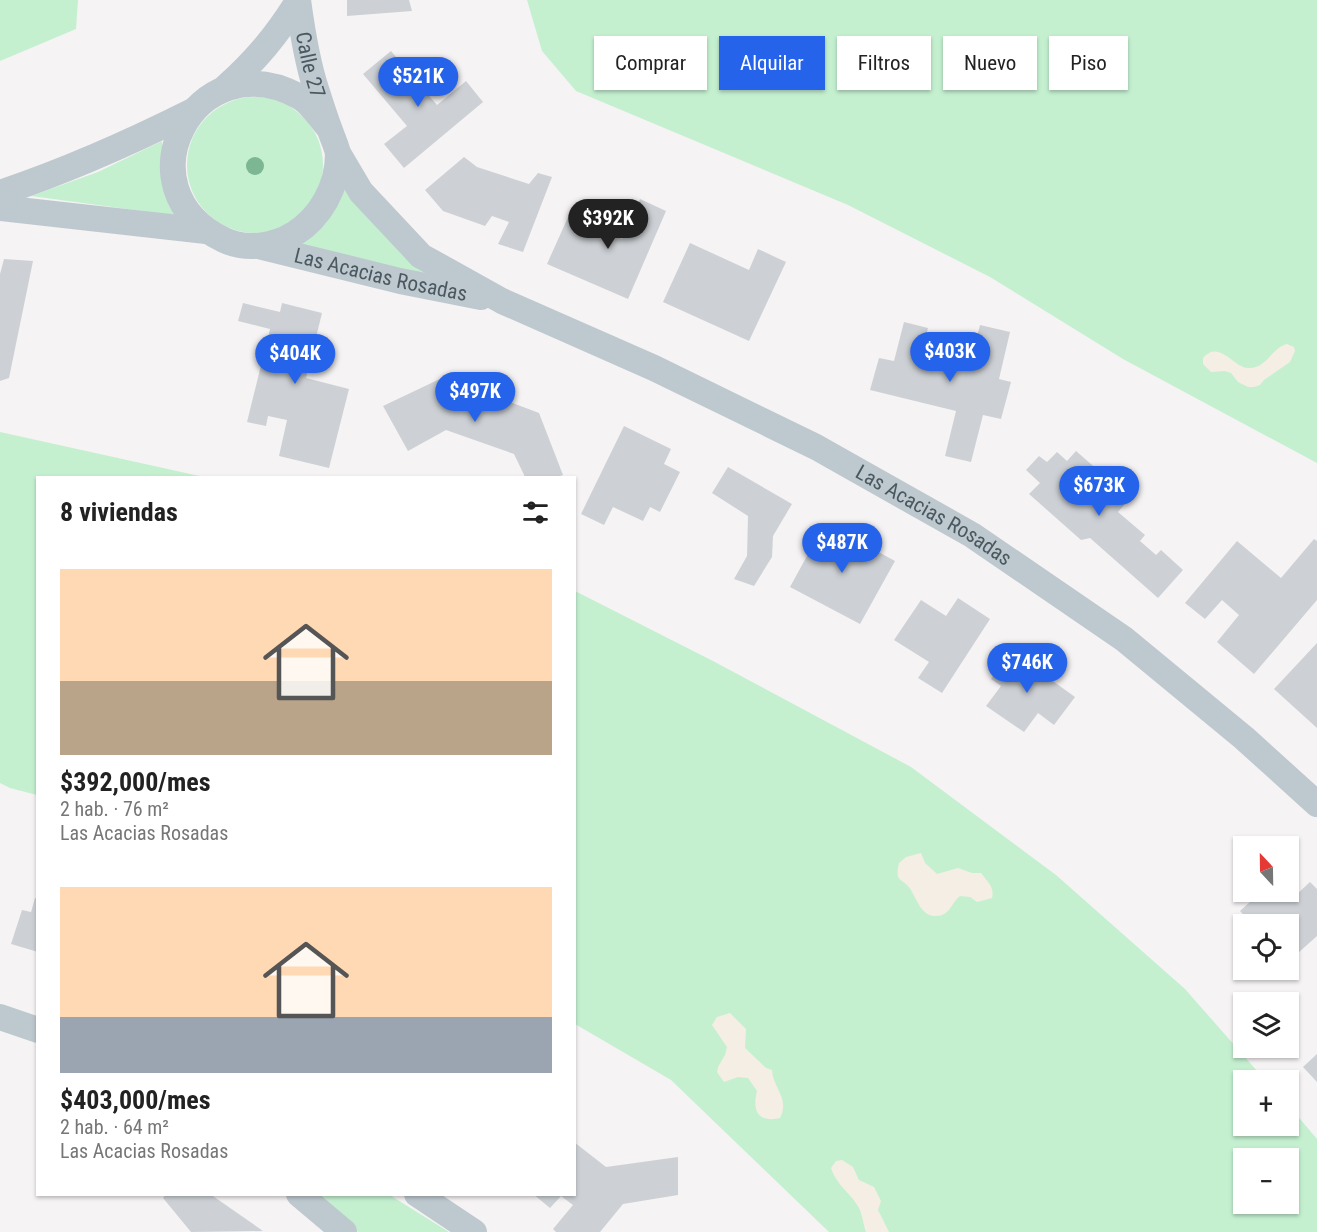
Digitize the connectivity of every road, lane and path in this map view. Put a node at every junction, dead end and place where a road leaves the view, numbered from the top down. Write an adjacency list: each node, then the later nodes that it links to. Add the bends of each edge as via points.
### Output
1 (298, 0): 2 (street, Calle 27, via 278,33); 4 (street, Calle 27, via 315,86)
2 (226, 87): 3 (street); 4 (street, via 265,84 302,98)
3 (191, 112): 6 (street, via 125,145); 8 (street, via 175,142 172,175 183,207)
4 (328, 127): 5 (street)
5 (338, 153): 9 (street, via 334,182 324,206 307,226 285,240); 10 (street, Las Acacias Rosadas, via 361,192 421,256)
6 (0, 193)
7 (0, 208): 8 (street)
8 (206, 231): 9 (street, via 231,243)
9 (260, 246): 10 (street, Las Acacias Rosadas, via 400,281)
10 (502, 301): 11 (street, Las Acacias Rosadas, via 654,368 816,447 972,535 1124,639)
11 (1317, 804)
12 (0, 1017): 13 (street)
13 (36, 1029)
14 (301, 1196): 16 (street)
15 (420, 1196): 17 (street)
16 (344, 1232)
17 (474, 1232)

